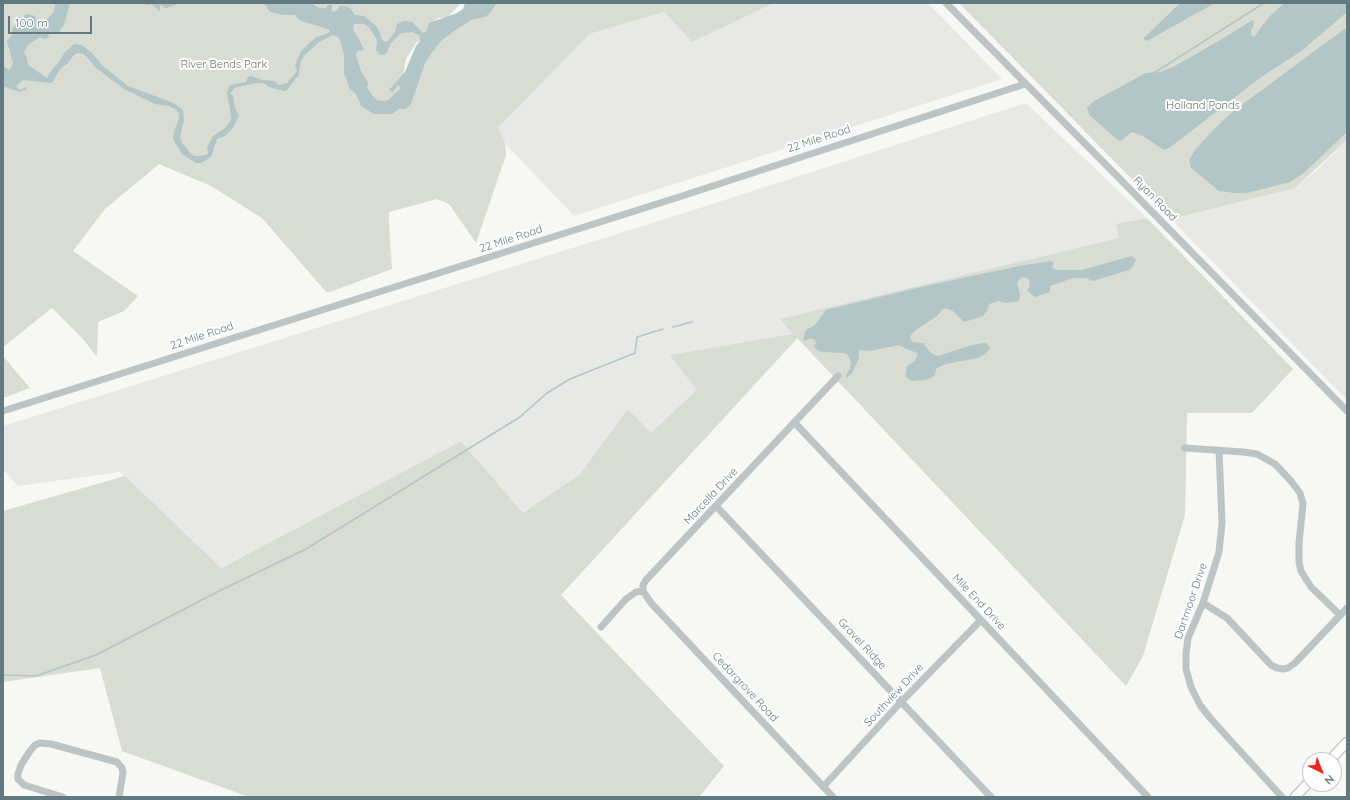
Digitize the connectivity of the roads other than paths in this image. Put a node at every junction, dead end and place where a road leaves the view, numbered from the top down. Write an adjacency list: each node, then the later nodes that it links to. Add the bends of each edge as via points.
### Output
1 (946, 3): 2 (street, Ryan Road)
2 (1025, 84): 4 (street, Ryan Road); 5 (street, 22 Mile Road)
3 (838, 376): 6 (street, Marcella Drive)
4 (1347, 411)
5 (3, 412)
6 (794, 422): 9 (street, Marcella Drive); 14 (street, Mile End Drive)
7 (1185, 448): 8 (street)
8 (1219, 450): 11 (street, Dartmoor Drive, via 1221,533 1217,559); 13 (street, via 1261,455 1275,464 1296,487 1303,504 1299,542 1301,571 1311,587)
9 (716, 506): 10 (street, Marcella Drive, via 646,580); 16 (street, Gravel Ridge)
10 (642, 591): 15 (street, via 626,599); 19 (street, Cedargrove Road)
11 (1203, 603): 13 (street, via 1227,618 1271,665 1280,669 1288,668 1295,663); 26 (street, Dartmoor Drive, via 1190,634 1186,654 1186,670 1193,694 1211,719)
12 (1347, 608): 13 (street)
13 (1340, 616)
14 (981, 620): 16 (street, Southview Drive); 25 (street, Mile End Drive)
15 (601, 627)
16 (901, 702): 19 (street, Southview Drive); 24 (street, Gravel Ridge)
17 (1347, 742): 18 (main road)
18 (1338, 752)
19 (823, 787): 23 (street, Cedargrove Road)
20 (1302, 790): 27 (main road)
21 (60, 797): 22 (street, via 24,785 18,779 21,765 35,745 51,744 117,762 124,773)
22 (119, 797)
23 (833, 797)
24 (991, 797)
25 (1148, 797)
26 (1282, 797)
27 (1295, 797)

